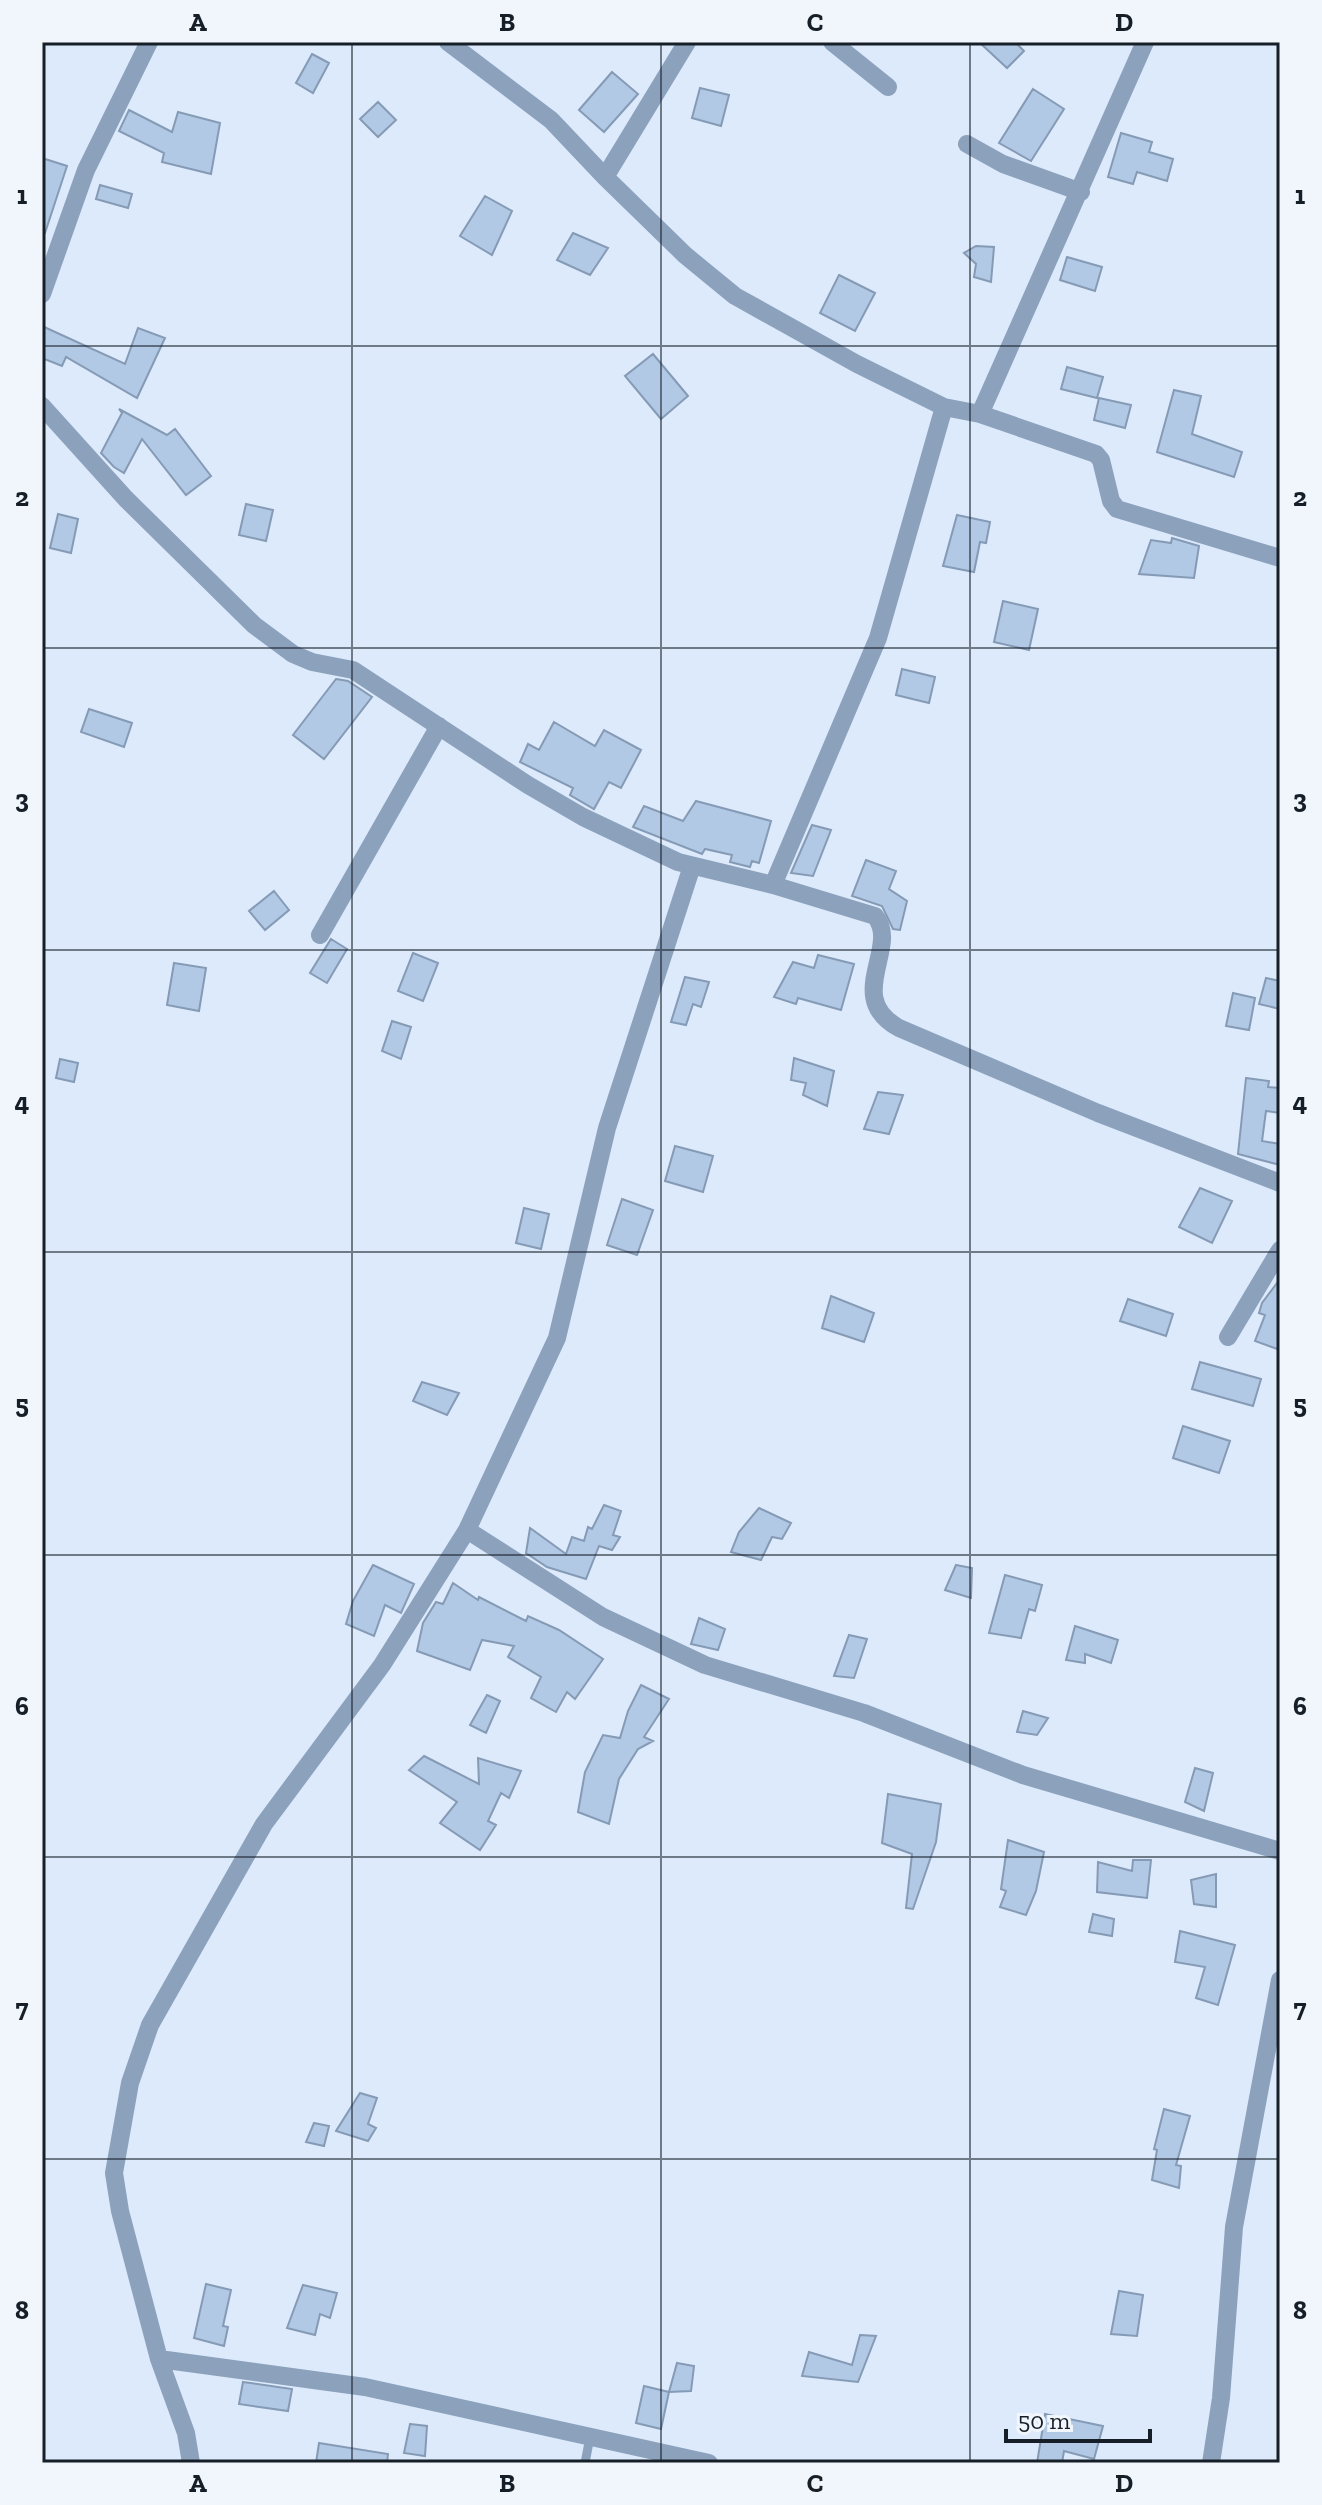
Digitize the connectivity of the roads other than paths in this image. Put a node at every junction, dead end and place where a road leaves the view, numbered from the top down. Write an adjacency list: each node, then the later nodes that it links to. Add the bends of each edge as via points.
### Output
1 (149, 42): 10 (street, via 86,170)
2 (448, 42): 8 (street, via 551,120)
3 (687, 42): 8 (street)
4 (832, 42): 6 (street)
5 (1145, 42): 9 (street)
6 (888, 87)
7 (967, 144): 9 (street, via 1003,164)
8 (605, 177): 12 (street, via 735,296)
9 (1081, 192): 13 (street)
10 (42, 294)
11 (42, 406): 15 (street, via 126,499 277,643 312,662 353,670)
12 (944, 407): 13 (street); 17 (street, via 878,638)
13 (980, 414): 14 (street, via 1096,454 1117,509)
14 (1280, 558)
15 (439, 726): 16 (street, via 583,817); 18 (street)
16 (692, 866): 17 (street); 22 (street, via 607,1128 557,1338)
17 (773, 885): 19 (street, via 875,916 880,922 874,1006 884,1020 1098,1113)
18 (320, 935)
19 (1280, 1183)
20 (1280, 1250): 21 (street)
21 (1228, 1337)
22 (467, 1530): 23 (street, via 603,1617 705,1665 864,1713 1023,1775); 25 (street, via 382,1665 264,1824 150,2025 130,2083 114,2173)
23 (1280, 1851)
24 (1280, 1980): 30 (street, via 1234,2227)
25 (159, 2359): 26 (street, via 365,2387); 27 (street, via 186,2433)
26 (590, 2437): 28 (lane); 29 (street)
27 (191, 2463)
28 (585, 2463)
29 (709, 2463)
30 (1211, 2463)

